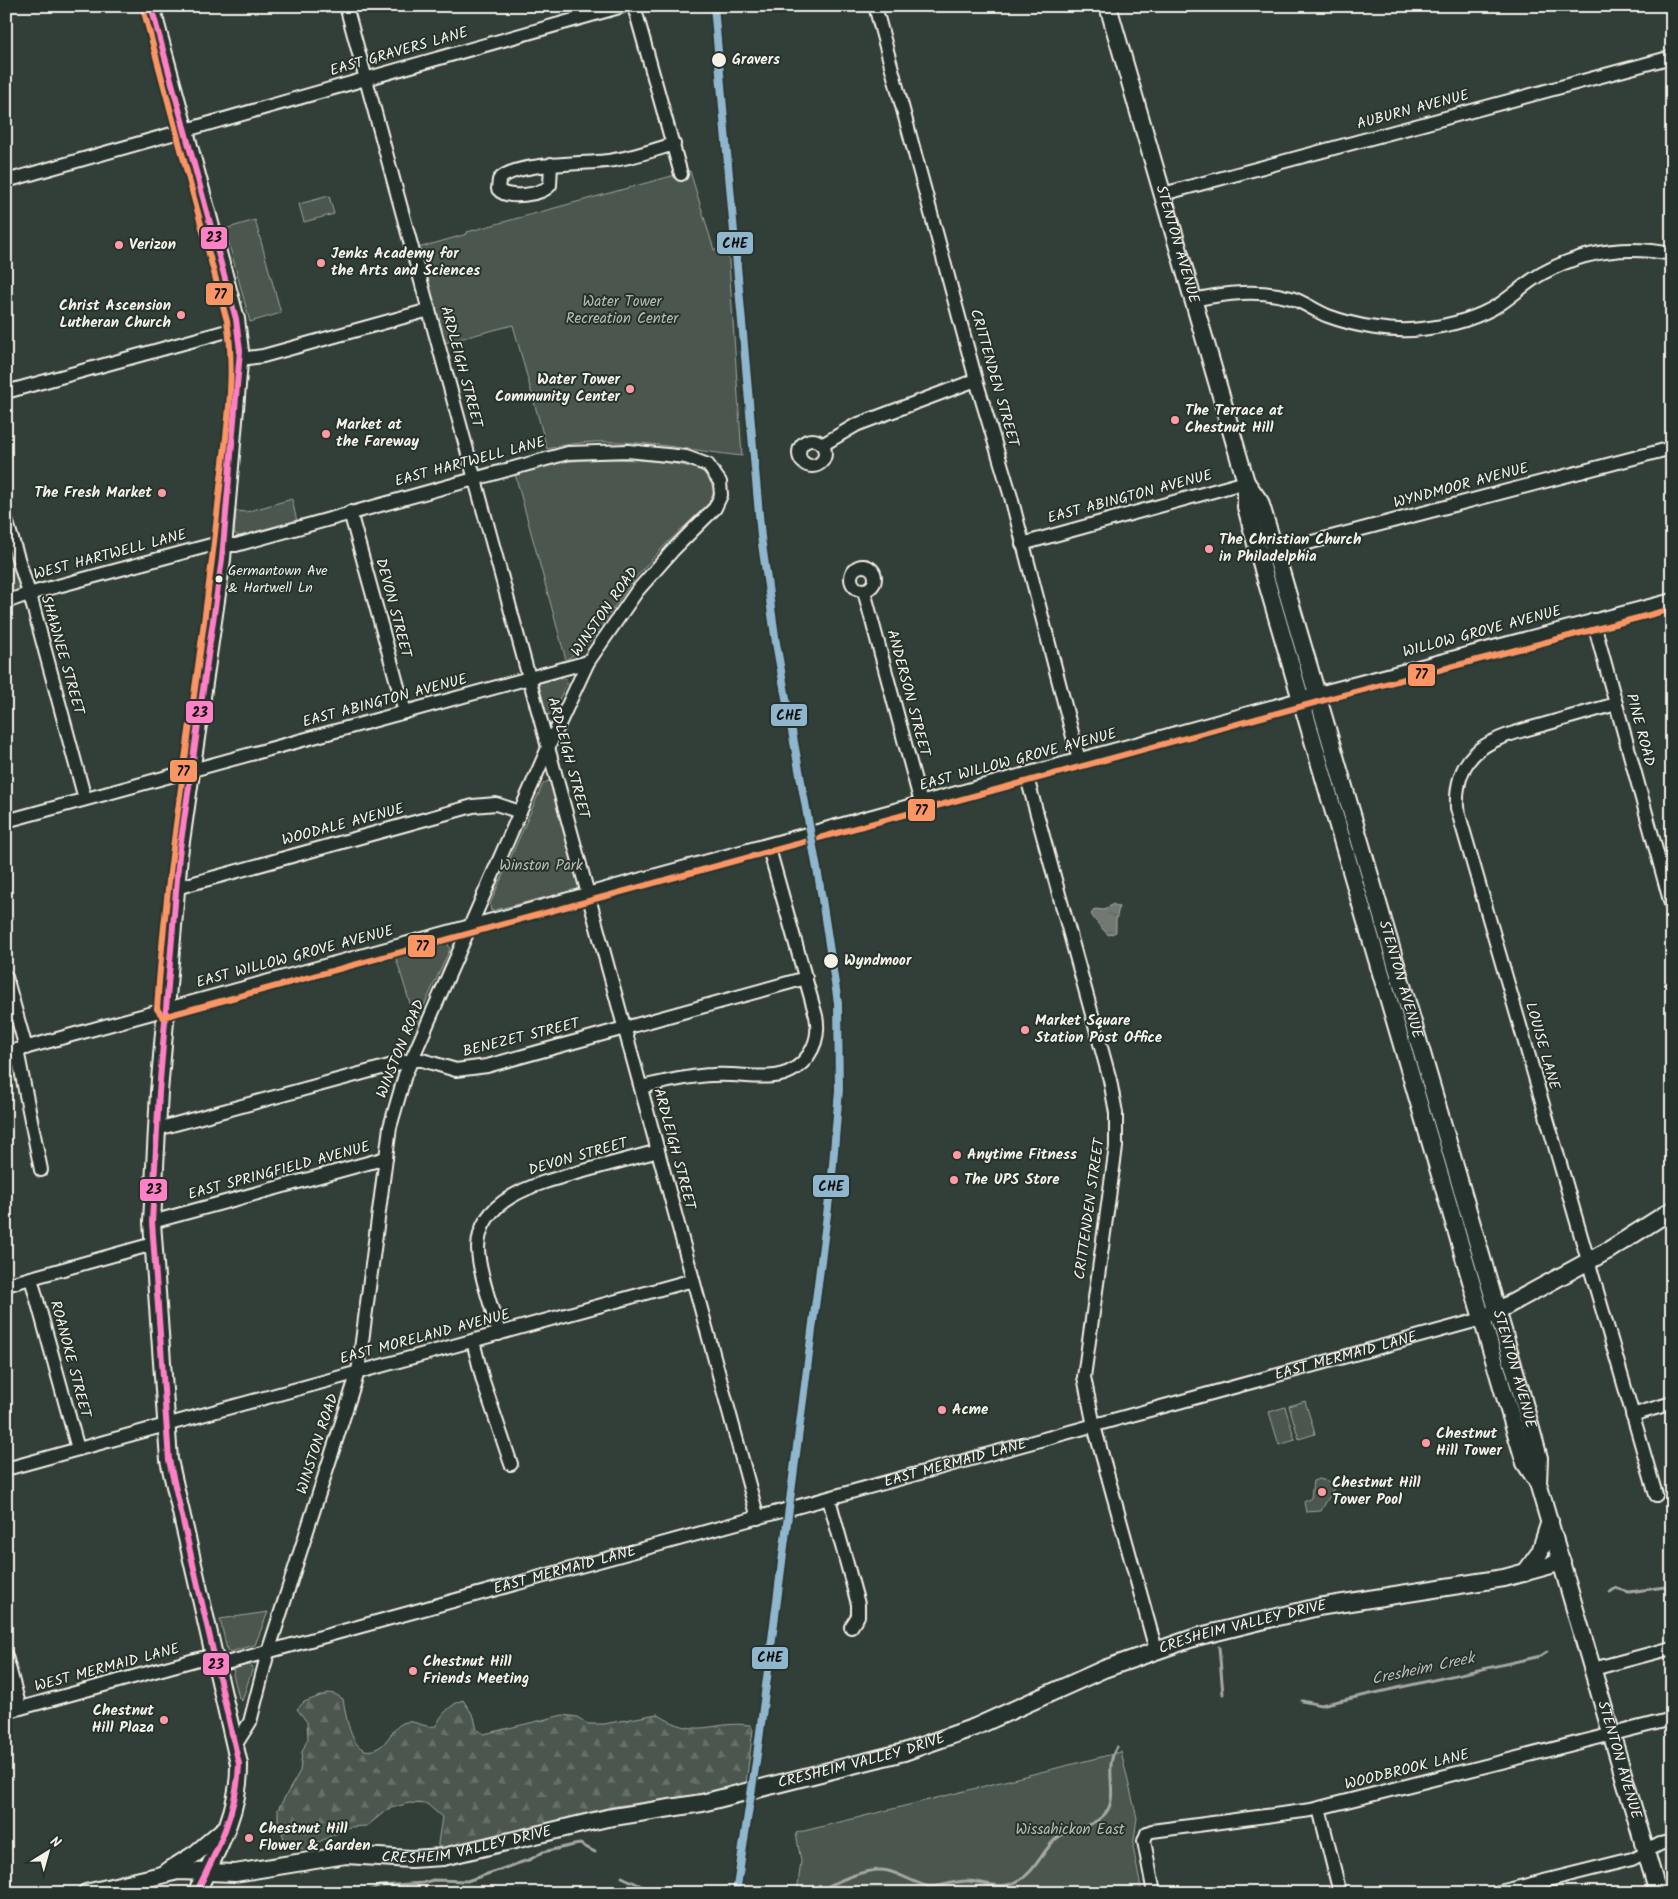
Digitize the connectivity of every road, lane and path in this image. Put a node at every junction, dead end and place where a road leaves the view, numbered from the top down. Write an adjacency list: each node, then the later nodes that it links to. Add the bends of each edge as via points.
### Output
1 (151, 6): 9 (main road)
2 (346, 6): 8 (street, ARDLEIGH STREET)
3 (623, 6): 8 (street, EAST GRAVERS LANE)
4 (634, 6): 10 (street)
5 (875, 6): 20 (street, CRITTENDEN STREET)
6 (1108, 6): 14 (main road, STENTON AVENUE)
7 (1672, 57): 14 (street, AUBURN AVENUE)
8 (366, 79): 9 (street, EAST GRAVERS LANE); 17 (street, ARDLEIGH STREET)
9 (184, 129): 13 (street, EAST GRAVERS LANE); 18 (main road)
10 (674, 144): 11 (street, via 616,160); 12 (street)
11 (551, 164)
12 (681, 174)
13 (6, 181)
14 (1163, 194): 16 (main road, STENTON AVENUE)
15 (1672, 254): 16 (street, via 1617,250 1582,257 1542,274 1488,310 1454,323 1421,330 1350,322 1328,316 1292,298 1260,292 1237,292)
16 (1193, 300): 26 (main road, STENTON AVENUE)
17 (429, 310): 19 (street, via 262,356); 24 (street, ARDLEIGH STREET)
18 (238, 328): 19 (main road); 21 (street)
19 (240, 359): 30 (main road)
20 (976, 380): 22 (street, via 863,422); 29 (street, CRITTENDEN STREET)
21 (6, 392)
22 (822, 445)
23 (1672, 448): 31 (street, WYNDMOOR AVENUE)
24 (475, 477): 25 (street, EAST HARTWELL LANE, via 568,453 612,450 695,459 714,469); 27 (street, EAST HARTWELL LANE); 39 (street, ARDLEIGH STREET)
25 (720, 482): 38 (street, WINSTON ROAD, via 721,495 715,508 637,590)
26 (1246, 482): 29 (street, EAST ABINGTON AVENUE); 31 (main road, STENTON AVENUE, via 1260,502); 32 (main road, STENTON AVENUE, via 1246,507)
27 (350, 512): 30 (street, EAST HARTWELL LANE, via 236,545); 43 (street, DEVON STREET)
28 (6, 520): 34 (street, SHAWNEE STREET)
29 (1022, 544): 45 (street, CRITTENDEN STREET)
30 (224, 545): 34 (street, WEST HARTWELL LANE); 46 (main road)
31 (1275, 551): 32 (street, WYNDMOOR AVENUE); 40 (main road, STENTON AVENUE)
32 (1259, 556): 41 (main road, STENTON AVENUE)
33 (864, 591): 49 (street, ANDERSON STREET)
34 (28, 594): 36 (street, WEST HARTWELL LANE); 48 (street, SHAWNEE STREET)
35 (1672, 600): 37 (street, WILLOW GROVE AVENUE)
36 (6, 602)
37 (1593, 620): 40 (street, WILLOW GROVE AVENUE); 42 (street, PINE ROAD)
38 (588, 662): 39 (street, EAST ABINGTON AVENUE); 44 (street, WINSTON ROAD)
39 (529, 678): 43 (street, EAST ABINGTON AVENUE); 44 (street, ARDLEIGH STREET)
40 (1317, 693): 41 (street, WILLOW GROVE AVENUE); 75 (main road, STENTON AVENUE)
41 (1301, 699): 45 (street, EAST WILLOW GROVE AVENUE); 76 (main road, STENTON AVENUE)
42 (1616, 704): 55 (street, PINE ROAD); 71 (street, LOUISE LANE, via 1509,733 1488,742 1465,765 1458,780 1456,798 1459,820)
43 (405, 712): 46 (street, EAST ABINGTON AVENUE)
44 (548, 748): 50 (street, WINSTON ROAD); 54 (street, ARDLEIGH STREET)
45 (1079, 760): 47 (street, EAST WILLOW GROVE AVENUE)
46 (190, 771): 48 (street, EAST ABINGTON AVENUE); 53 (main road)
47 (1026, 774): 49 (street, EAST WILLOW GROVE AVENUE); 83 (street, CRITTENDEN STREET, via 1110,1080 1116,1113 1116,1147 1085,1364 1086,1390)
48 (85, 799): 51 (street, EAST ABINGTON AVENUE)
49 (921, 803): 52 (street, EAST WILLOW GROVE AVENUE)
50 (520, 812): 53 (street, WOODALE AVENUE, via 496,804 473,806); 56 (street, WINSTON ROAD)
51 (6, 821)
52 (768, 844): 54 (street, EAST WILLOW GROVE AVENUE); 58 (street)
53 (176, 888): 59 (main road)
54 (588, 894): 56 (street, EAST WILLOW GROVE AVENUE); 60 (street, ARDLEIGH STREET)
55 (1671, 900)
56 (470, 926): 59 (street, EAST WILLOW GROVE AVENUE); 62 (street, WINSTON ROAD)
57 (6, 977): 61 (street)
58 (806, 978): 60 (street, BENEZET STREET); 63 (street, via 818,1032 814,1046 795,1070 782,1076 711,1075)
59 (166, 1009): 61 (street, EAST WILLOW GROVE AVENUE); 64 (main road)
60 (625, 1028): 62 (street, BENEZET STREET, via 474,1069 447,1069 422,1060); 63 (street, ARDLEIGH STREET)
61 (16, 1050): 67 (street)
62 (411, 1060): 64 (street, BENEZET STREET); 66 (street, WINSTON ROAD, via 393,1113)
63 (641, 1087): 65 (street, ARDLEIGH STREET)
64 (157, 1129): 69 (main road)
65 (658, 1151): 73 (street, ARDLEIGH STREET); 77 (street, DEVON STREET, via 536,1185 503,1202 491,1213 480,1232 478,1254)
66 (386, 1158): 69 (street, EAST SPRINGFIELD AVENUE); 79 (street, WINSTON ROAD)
67 (41, 1170)
68 (1672, 1210): 71 (main road, EAST MERMAID LANE)
69 (152, 1222): 70 (main road)
70 (153, 1244): 72 (street); 82 (main road)
71 (1588, 1262): 75 (main road, EAST MERMAID LANE); 81 (street, LOUISE LANE)
72 (31, 1278): 74 (street); 84 (street, ROANOKE STREET)
73 (693, 1280): 77 (street, EAST MORELAND AVENUE); 90 (street, ARDLEIGH STREET)
74 (6, 1285)
75 (1497, 1312): 76 (main road, EAST MERMAID LANE); 87 (main road, STENTON AVENUE, via 1539,1458)
76 (1482, 1319): 83 (street, EAST MERMAID LANE); 87 (main road, STENTON AVENUE, via 1525,1463)
77 (499, 1334): 78 (street, EAST MORELAND AVENUE)
78 (473, 1341): 79 (street, EAST MORELAND AVENUE); 85 (street)
79 (358, 1372): 82 (street, EAST MORELAND AVENUE); 97 (street, WINSTON ROAD)
80 (1672, 1402): 81 (street)
81 (1632, 1415): 88 (street, LOUISE LANE)
82 (166, 1425): 84 (street, EAST MORELAND AVENUE); 99 (main road, via 171,1471)
83 (1094, 1426): 89 (street, EAST MERMAID LANE); 96 (street, CRITTENDEN STREET)
84 (78, 1449): 86 (street, EAST MORELAND AVENUE)
85 (511, 1464)
86 (6, 1469)
87 (1538, 1483): 91 (main road, STENTON AVENUE)
88 (1656, 1495)
89 (829, 1499): 90 (street, EAST MERMAID LANE); 94 (street, via 858,1604 858,1616)
90 (758, 1518): 97 (street, EAST MERMAID LANE)
91 (1550, 1521): 92 (main road, STENTON AVENUE); 93 (main road, via 1540,1552)
92 (1562, 1562): 93 (main road, CRESHEIM VALLEY DRIVE); 100 (main road, STENTON AVENUE)
93 (1524, 1573): 96 (main road, CRESHEIM VALLEY DRIVE, via 1318,1607)
94 (851, 1627)
95 (1672, 1648): 100 (street)
96 (1156, 1650): 110 (main road, CRESHEIM VALLEY DRIVE, via 918,1747 851,1767 714,1800 606,1818 443,1857 346,1855 251,1872)
97 (268, 1652): 99 (street, EAST MERMAID LANE, via 228,1662); 105 (street, WINSTON ROAD, via 250,1722)
98 (6, 1656): 101 (street)
99 (216, 1661): 101 (street, WEST MERMAID LANE, via 202,1658); 105 (main road)
100 (1593, 1669): 104 (main road, STENTON AVENUE)
101 (20, 1708): 102 (street, WEST MERMAID LANE)
102 (6, 1712)
103 (1672, 1720): 104 (street, WOODBROOK LANE)
104 (1612, 1736): 106 (street, WOODBROOK LANE); 109 (main road, STENTON AVENUE)
105 (236, 1744): 107 (main road, via 239,1786)
106 (1319, 1808): 114 (street, WOODBROOK LANE, via 1152,1831 1144,1841); 115 (street)
107 (228, 1826): 110 (main road); 111 (main road, via 195,1854)
108 (1672, 1841): 109 (street)
109 (1646, 1852): 116 (street, via 1632,1859); 117 (main road, STENTON AVENUE)
110 (206, 1872): 111 (main road, CRESHEIM VALLEY DRIVE); 113 (main road)
111 (164, 1873): 112 (main road, CRESHEIM VALLEY DRIVE)
112 (86, 1893)
113 (196, 1893)
114 (1154, 1893)
115 (1340, 1893)
116 (1496, 1893)
117 (1658, 1893)

